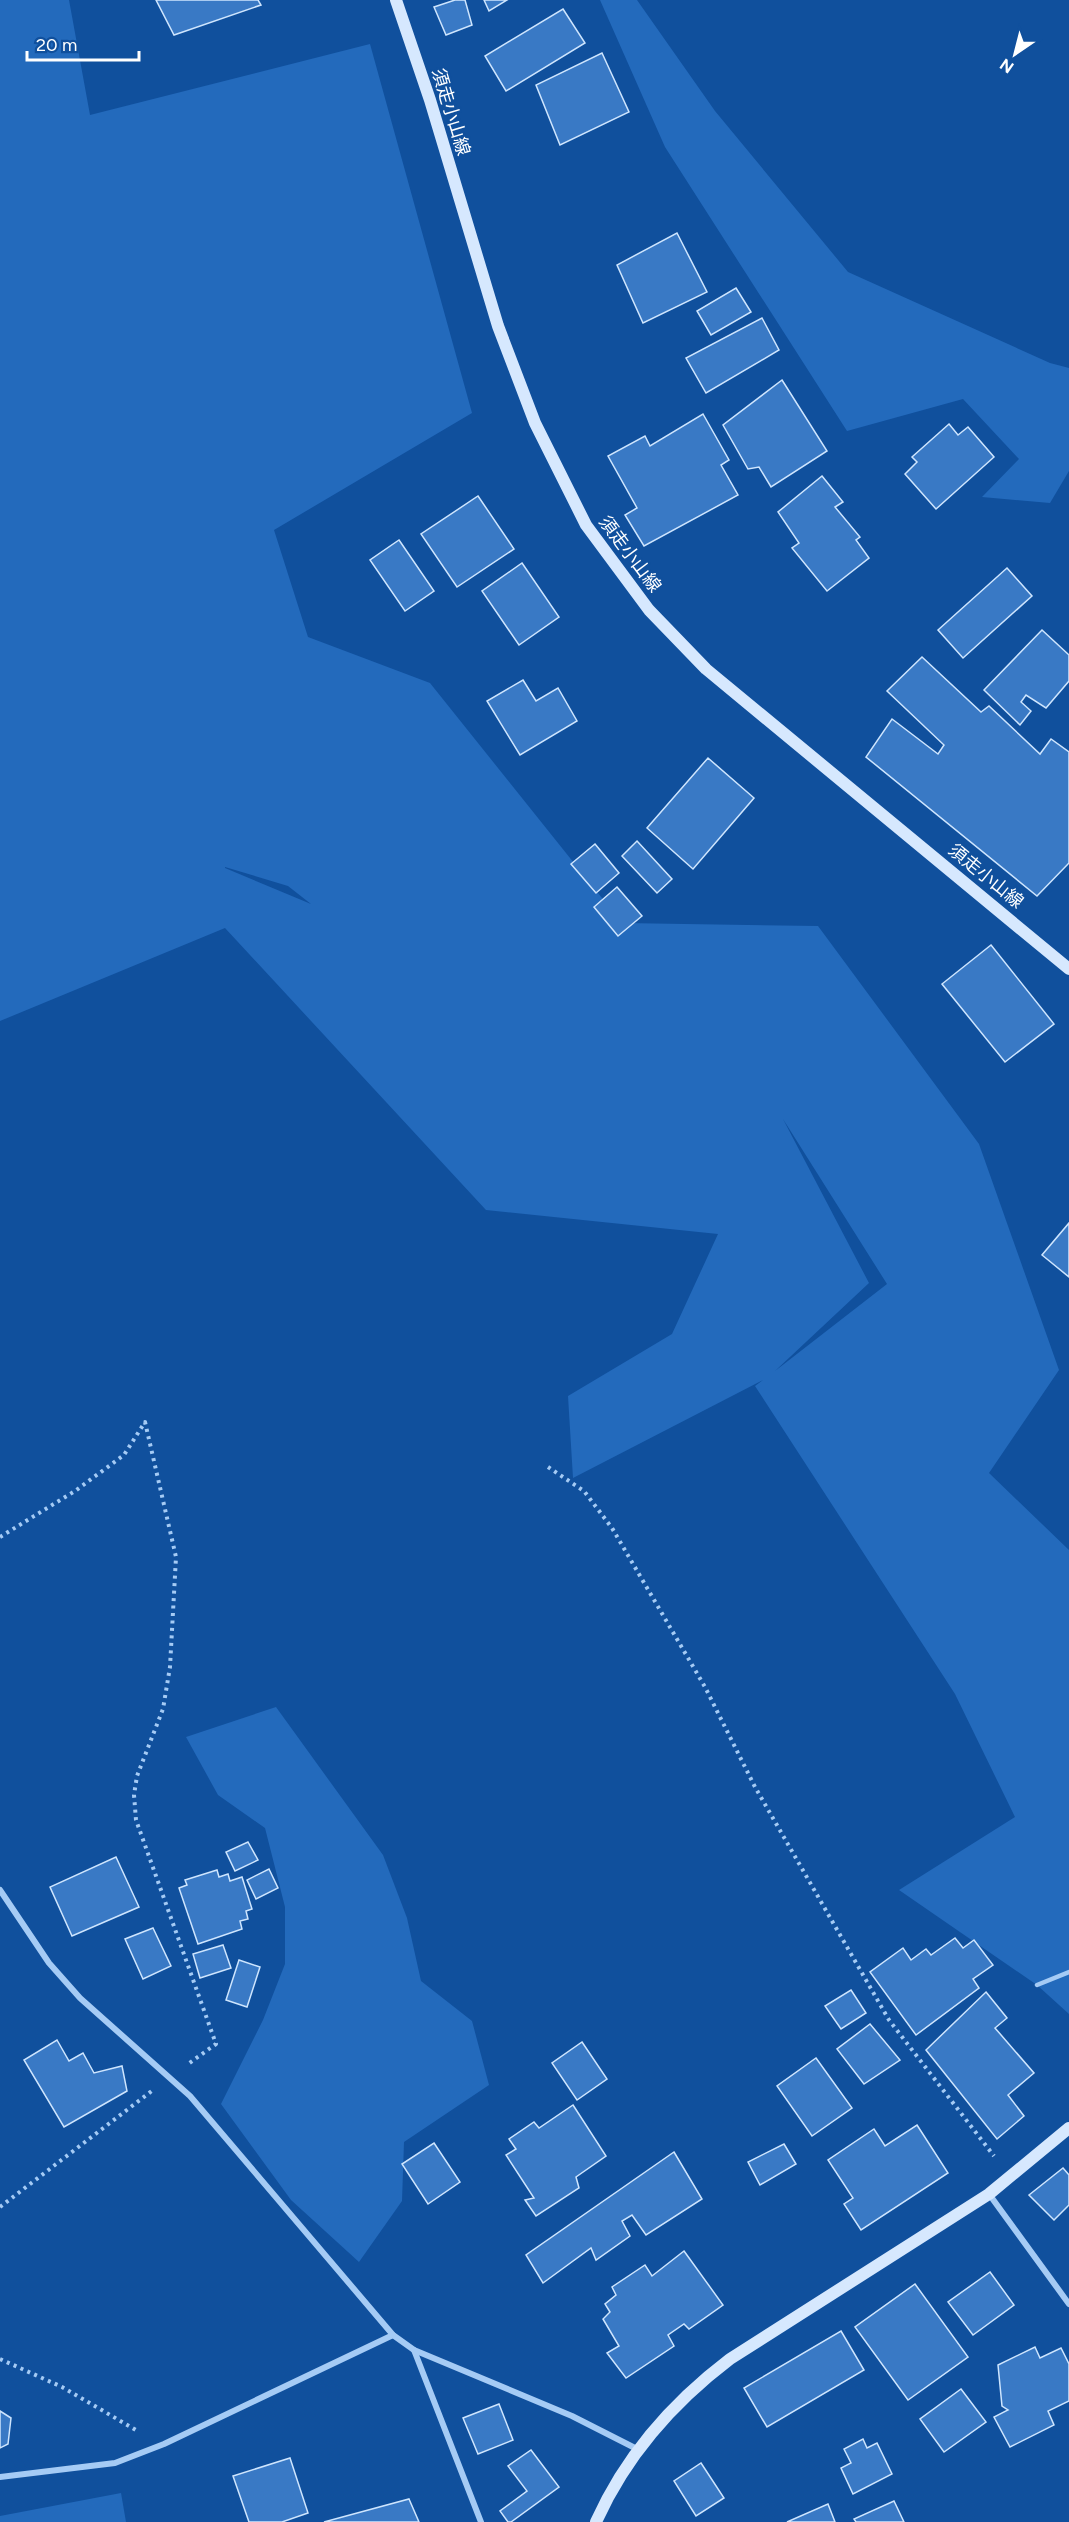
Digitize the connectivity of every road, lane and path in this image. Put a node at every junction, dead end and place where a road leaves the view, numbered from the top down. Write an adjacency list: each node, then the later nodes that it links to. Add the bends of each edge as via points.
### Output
1 (396, 0): 2 (main road, 須走小山線, via 498,326 535,423 585,525 650,610 706,669)
2 (1069, 969)
3 (548, 1467): 10 (path, via 584,1491 612,1528 705,1687 755,1787 889,2020)
4 (0, 1537): 8 (path, via 75,1491 124,1455 145,1422 176,1557 170,1667 163,1709 137,1776 136,1820 216,2044)
5 (0, 1890): 8 (street, via 50,1963 80,1998)
6 (1069, 1972): 7 (lane)
7 (1037, 1985)
8 (170, 2076): 12 (path); 14 (street)
9 (1069, 2128): 10 (main road)
10 (1009, 2176): 11 (main road)
11 (989, 2194): 13 (street); 18 (main road, via 730,2359 680,2400)
12 (0, 2207)
13 (1069, 2304)
14 (393, 2335): 15 (street); 17 (street)
15 (414, 2350): 18 (street, via 572,2416); 20 (street)
16 (0, 2359): 17 (path, via 62,2387)
17 (164, 2444): 19 (street, via 114,2463)
18 (637, 2449): 21 (main road)
19 (0, 2477)
20 (481, 2522)
21 (596, 2522)

